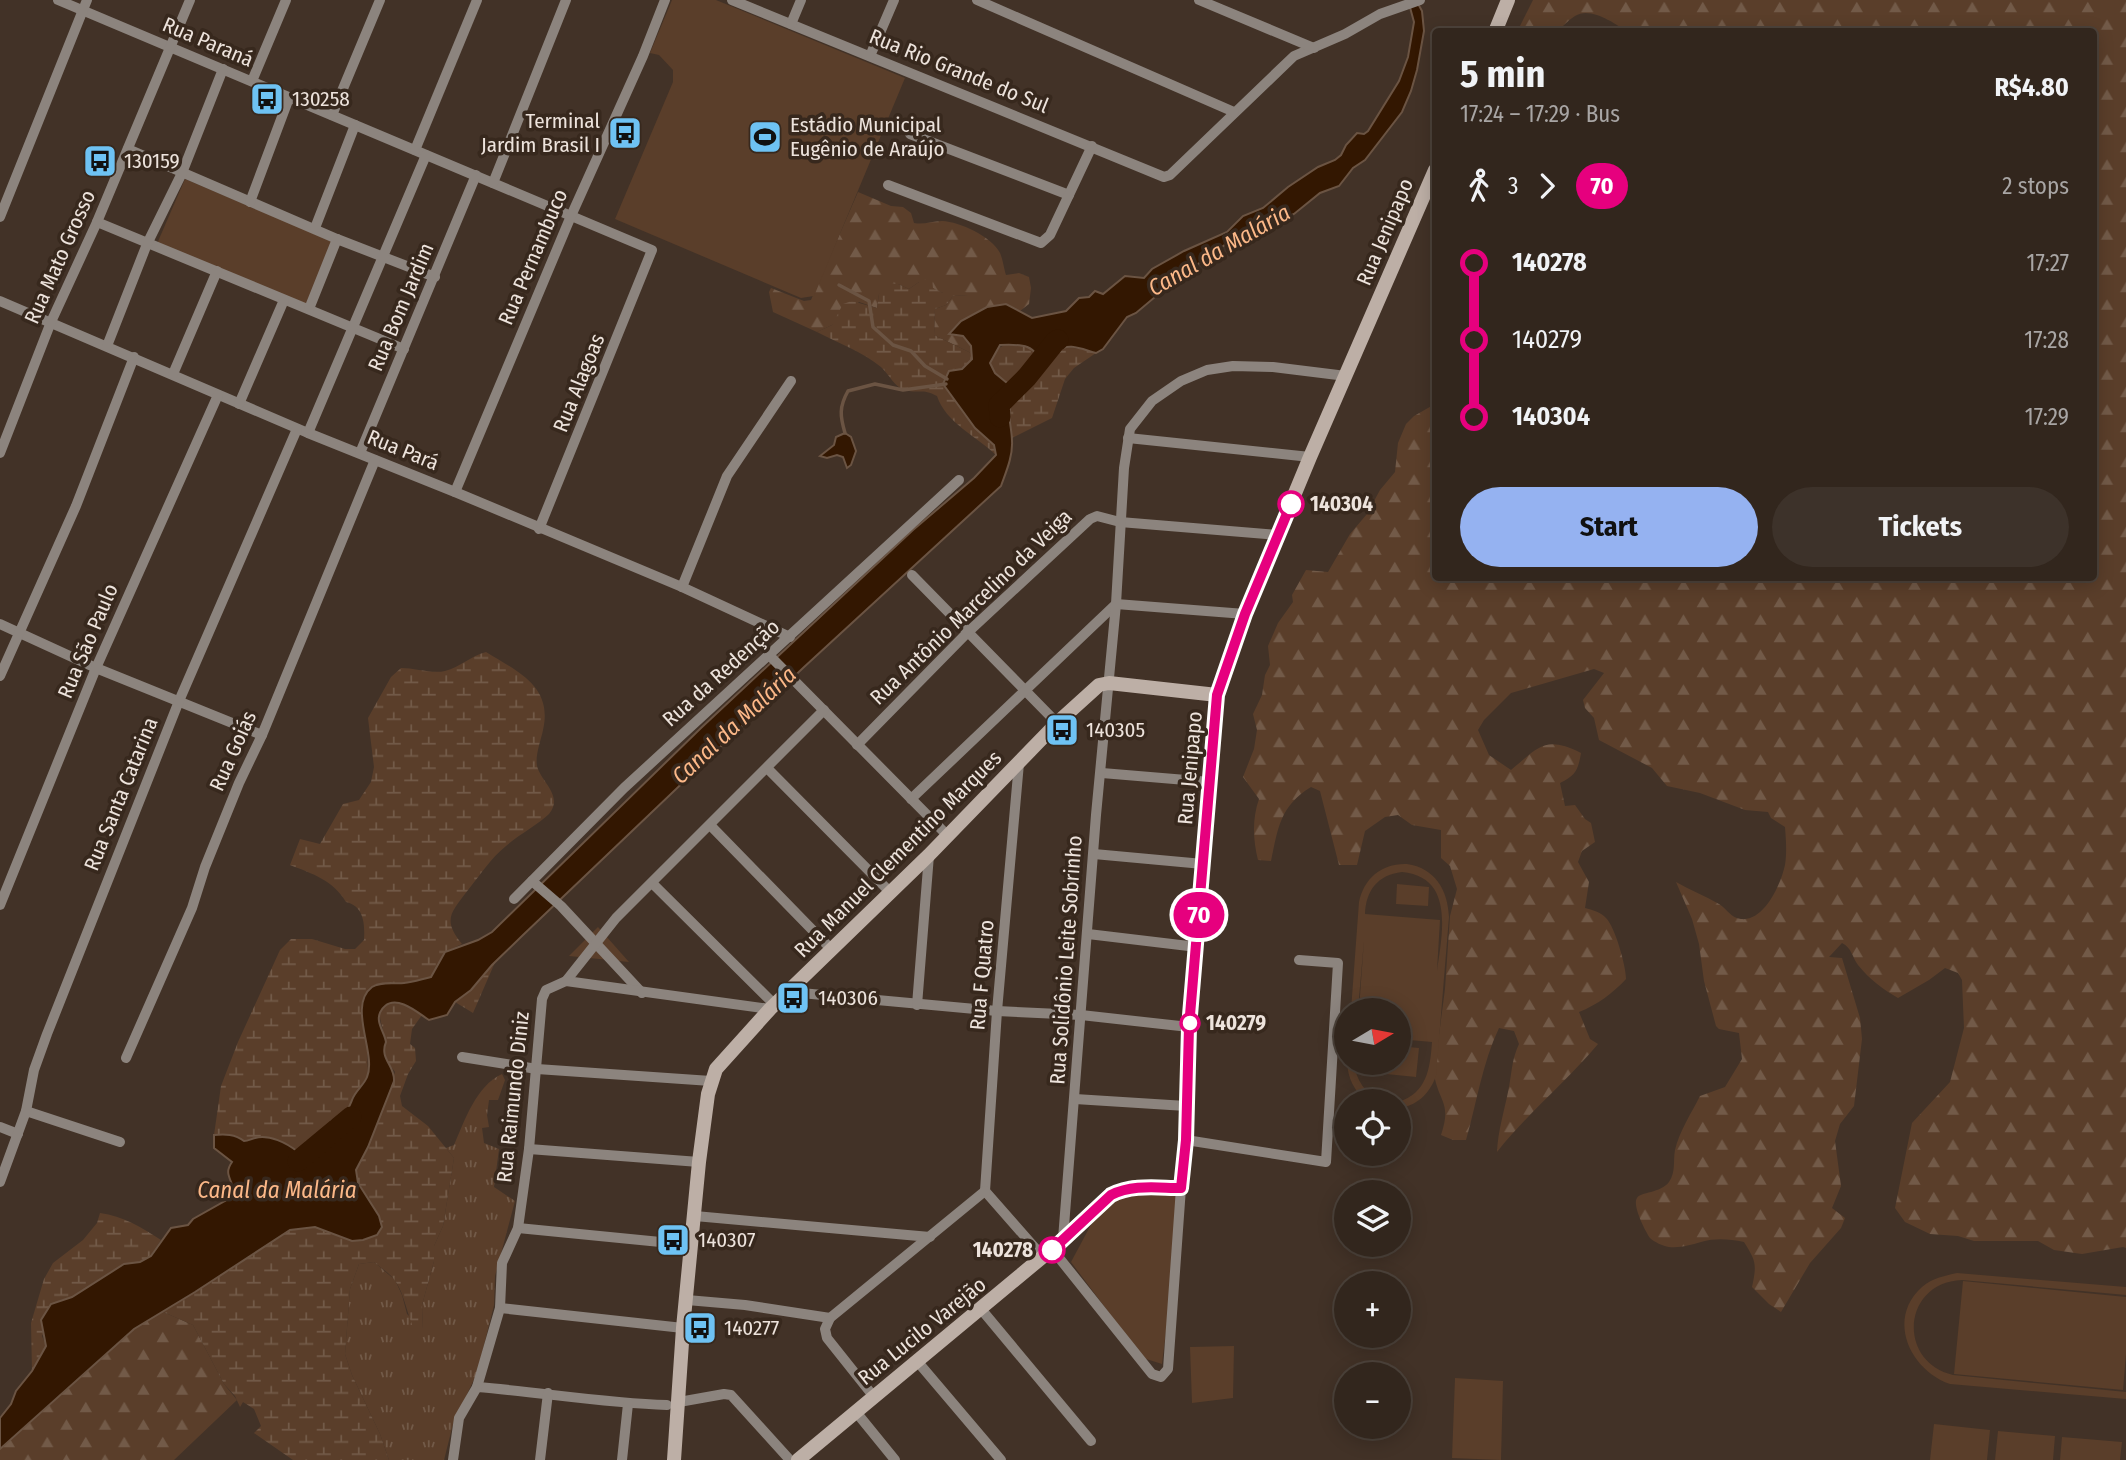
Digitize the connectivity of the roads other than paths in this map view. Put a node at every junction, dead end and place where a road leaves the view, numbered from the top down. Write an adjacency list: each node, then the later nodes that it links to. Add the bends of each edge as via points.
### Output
1 (58, 0): 16 (street, Rua Paraná)
2 (87, 0): 16 (street)
3 (190, 0): 19 (street, Rua Mato Grosso)
4 (286, 0): 23 (street)
5 (380, 0): 26 (street)
6 (477, 0): 31 (street)
7 (566, 0): 36 (street)
8 (665, 0): 40 (street, Rua Pernambuco)
9 (732, 0): 17 (street, Rua Rio Grande do Sul)
10 (801, 0): 17 (street)
11 (894, 0): 21 (street)
12 (978, 0): 25 (street)
13 (1199, 0): 20 (street)
14 (1420, 0): 20 (street, via 1380,14)
15 (1508, 0): 18 (street)
16 (82, 11): 19 (street, Rua Paraná); 41 (street)
17 (791, 24): 21 (street, Rua Rio Grande do Sul)
18 (1497, 28)
19 (171, 47): 22 (street, Rua Paraná); 30 (street, Rua Mato Grosso)
20 (1314, 48): 25 (street, via 1284,64)
21 (870, 55): 29 (street, Rua Rio Grande do Sul)
22 (223, 69): 23 (street, Rua Paraná); 33 (street)
23 (252, 81): 24 (street, Rua Paraná)
24 (289, 97): 26 (street, Rua Paraná); 39 (street)
25 (1234, 112): 29 (street, Rua Rio Grande do Sul, via 1170,175 1162,177)
26 (332, 115): 27 (street, Rua Paraná)
27 (355, 125): 31 (street, Rua Paraná); 43 (street)
28 (910, 134): 38 (street)
29 (1092, 146): 38 (street)
30 (128, 149): 33 (street); 42 (street, Rua Mato Grosso)
31 (415, 150): 32 (street, Rua Paraná)
32 (426, 155): 34 (street, Rua Paraná); 47 (street)
33 (182, 173): 39 (street); 45 (street)
34 (476, 175): 36 (street, Rua Paraná); 49 (street, Rua Bom Jardim)
35 (1432, 177): 59 (street, Rua Jenipapo)
36 (493, 183): 40 (street, Rua Paraná)
37 (888, 185): 38 (street, via 1037,243 1046,240)
38 (1069, 195)
39 (250, 202): 43 (street)
40 (571, 216): 46 (street, Rua Paraná); 71 (street, Rua Pernambuco)
41 (0, 217)
42 (97, 222): 45 (street); 53 (street, Rua Mato Grosso)
43 (315, 228): 44 (street)
44 (337, 239): 47 (street); 52 (street)
45 (147, 244): 48 (street); 55 (street)
46 (653, 251): 73 (street, Rua Alagoas)
47 (383, 256): 49 (street); 54 (street)
48 (217, 271): 50 (street); 58 (street)
49 (435, 277): 56 (street, Rua Bom Jardim)
50 (284, 300): 52 (street); 62 (street)
51 (0, 301): 53 (street, Rua Pará)
52 (309, 309): 54 (street)
53 (51, 322): 55 (street, Rua Pará); 66 (street, Rua Mato Grosso)
54 (352, 329): 56 (street); 64 (street)
55 (107, 346): 57 (street, Rua Pará)
56 (404, 349): 67 (street, Rua Bom Jardim)
57 (134, 357): 58 (street, Rua Pará); 80 (street, via 76,506)
58 (173, 374): 61 (street, Rua Pará)
59 (1346, 376): 65 (street, via 1273,367 1207,370 1152,401); 68 (street, Rua Jenipapo)
60 (791, 381): 76 (street, via 727,476)
61 (218, 394): 62 (street, Rua Pará); 84 (street, Rua São Paulo)
62 (239, 404): 63 (street, Rua Pará)
63 (297, 429): 64 (street, Rua Pará); 89 (street, Rua Santa Catarina)
64 (308, 433): 67 (street, Rua Pará)
65 (1129, 433): 68 (street); 72 (street, Rua Solidônio Leite Sobrinho)
66 (0, 453)
67 (360, 453): 69 (street, Rua Pará)
68 (1310, 457): 74 (street, Rua Jenipapo)
69 (375, 460): 71 (street, Rua Pará); 92 (street, Rua Goiás)
70 (959, 480): 82 (street, Rua da Redenção)
71 (455, 492): 73 (street, Rua Pará)
72 (1120, 522): 74 (street, Rua Antônio Marcelino da Veiga); 77 (street, Rua Solidônio Leite Sobrinho); 81 (street, Rua Antônio Marcelino da Veiga, via 1097,516 1083,523)
73 (539, 529): 76 (street, Rua Pará)
74 (1278, 536): 78 (street, Rua Jenipapo)
75 (912, 575): 81 (street)
76 (682, 587): 82 (street, Rua Pará)
77 (1116, 604): 78 (street); 86 (street, Rua Solidônio Leite Sobrinho); 87 (street)
78 (1245, 614): 88 (street, Rua Jenipapo)
79 (0, 624): 80 (street)
80 (18, 632): 84 (street); 85 (street)
81 (967, 633): 87 (street); 93 (street, Rua Antônio Marcelino da Veiga)
82 (790, 637): 83 (street, Rua da Redenção)
83 (770, 656): 90 (street); 104 (street, Rua da Redenção, via 624,789)
84 (96, 668): 89 (street); 108 (street, Rua São Paulo)
85 (0, 676)
86 (1109, 683): 88 (street); 91 (street, Rua Manuel Clementino Marques, via 1099,685); 96 (street, Rua Solidônio Leite Sobrinho)
87 (1025, 690): 91 (street); 98 (street)
88 (1217, 695): 97 (street, Rua Jenipapo)
89 (179, 701): 92 (street); 128 (street, Rua Santa Catarina, via 47,1034)
90 (824, 710): 93 (street); 95 (street, Rua Raimundo Diniz)
91 (1057, 723): 94 (street, Rua Manuel Clementino Marques)
92 (261, 735): 123 (street, Rua Goiás)
93 (857, 745): 98 (street)
94 (1020, 763): 100 (street, Rua Manuel Clementino Marques); 119 (street, Rua F Quatro)
95 (767, 768): 99 (street, Rua Raimundo Diniz); 106 (street)
96 (1102, 773): 97 (street); 101 (street, Rua Solidônio Leite Sobrinho)
97 (1210, 782): 103 (street, Rua Jenipapo)
98 (911, 799): 100 (street)
99 (711, 826): 105 (street, Rua Raimundo Diniz); 112 (street)
100 (947, 835): 102 (street, Rua Manuel Clementino Marques)
101 (1094, 854): 103 (street); 109 (street, Rua Solidônio Leite Sobrinho)
102 (929, 856): 106 (street, Rua Manuel Clementino Marques); 117 (street)
103 (1203, 864): 111 (street, Rua Jenipapo)
104 (534, 883): 107 (street, Rua da Redenção); 110 (street)
105 (652, 883): 110 (street, Rua Raimundo Diniz); 118 (street)
106 (891, 893): 112 (street, Rua Manuel Clementino Marques)
107 (514, 899)
108 (0, 905)
109 (1088, 934): 111 (street); 120 (street, Rua Solidônio Leite Sobrinho)
110 (595, 943): 114 (street, Rua Raimundo Diniz); 116 (street)
111 (1197, 947): 121 (street, Rua Jenipapo)
112 (831, 949): 115 (street, Rua Manuel Clementino Marques)
113 (1299, 960): 131 (street, via 1338,963 1326,1162)
114 (566, 981): 116 (street); 124 (street, Rua Raimundo Diniz, via 547,988 544,994)
115 (790, 992): 117 (street); 118 (street, Rua Manuel Clementino Marques)
116 (642, 993): 118 (street)
117 (917, 1005): 119 (street)
118 (772, 1007): 125 (street, Rua Manuel Clementino Marques, via 719,1065)
119 (997, 1011): 120 (street); 137 (street, Rua F Quatro)
120 (1081, 1015): 121 (street); 126 (street, Rua Solidônio Leite Sobrinho)
121 (1189, 1027): 127 (street, Rua Jenipapo)
122 (462, 1057): 124 (street)
123 (126, 1058)
124 (537, 1069): 125 (street); 133 (street, Rua Raimundo Diniz)
125 (711, 1081): 134 (street, Rua Manuel Clementino Marques)
126 (1075, 1099): 127 (street); 142 (street, Rua Solidônio Leite Sobrinho)
127 (1186, 1106): 131 (street, Rua Jenipapo)
128 (26, 1111): 130 (street, Rua Santa Catarina); 132 (street)
129 (0, 1127): 130 (street)
130 (18, 1133): 135 (street, Rua Santa Catarina)
131 (1186, 1140): 136 (street, Rua Jenipapo)
132 (120, 1142)
133 (529, 1149): 134 (street); 139 (street, Rua Raimundo Diniz)
134 (699, 1163): 138 (street, Rua Manuel Clementino Marques)
135 (0, 1182)
136 (1181, 1188): 142 (street, Rua Lucilo Varejão, via 1119,1191); 142 (street, Rua Jenipapo, via 1168,1369 1161,1377 1152,1374)
137 (985, 1191): 140 (street); 142 (street)
138 (695, 1216): 140 (street); 141 (street, Rua Manuel Clementino Marques)
139 (518, 1227): 141 (street); 144 (street, Rua Raimundo Diniz, via 501,1268)
140 (930, 1237): 146 (street)
141 (691, 1245): 143 (street, Rua Manuel Clementino Marques)
142 (1053, 1249): 145 (street, Rua Lucilo Varejão)
143 (687, 1300): 146 (street); 147 (street, Rua Manuel Clementino Marques)
144 (500, 1308): 147 (street); 149 (street, Rua Raimundo Diniz)
145 (981, 1309): 148 (street, Rua Lucilo Varejão); 155 (street)
146 (830, 1318): 151 (street, via 827,1338)
147 (683, 1328): 152 (street, Rua Manuel Clementino Marques)
148 (917, 1361): 151 (street, Rua Lucilo Varejão); 163 (street)
149 (477, 1387): 150 (street); 156 (street, Rua Raimundo Diniz, via 459,1418)
150 (548, 1393): 153 (street); 157 (street)
151 (874, 1397): 154 (street, Rua Lucilo Varejão)
152 (673, 1403): 153 (street); 159 (street, Rua Manuel Clementino Marques); 160 (street, via 731,1395)
153 (628, 1404): 158 (street)
154 (856, 1412): 161 (street, Rua Lucilo Varejão); 162 (street)
155 (1091, 1441)
156 (453, 1460)
157 (540, 1460)
158 (622, 1460)
159 (674, 1460)
160 (790, 1460)
161 (797, 1460)
162 (895, 1460)
163 (1001, 1460)

